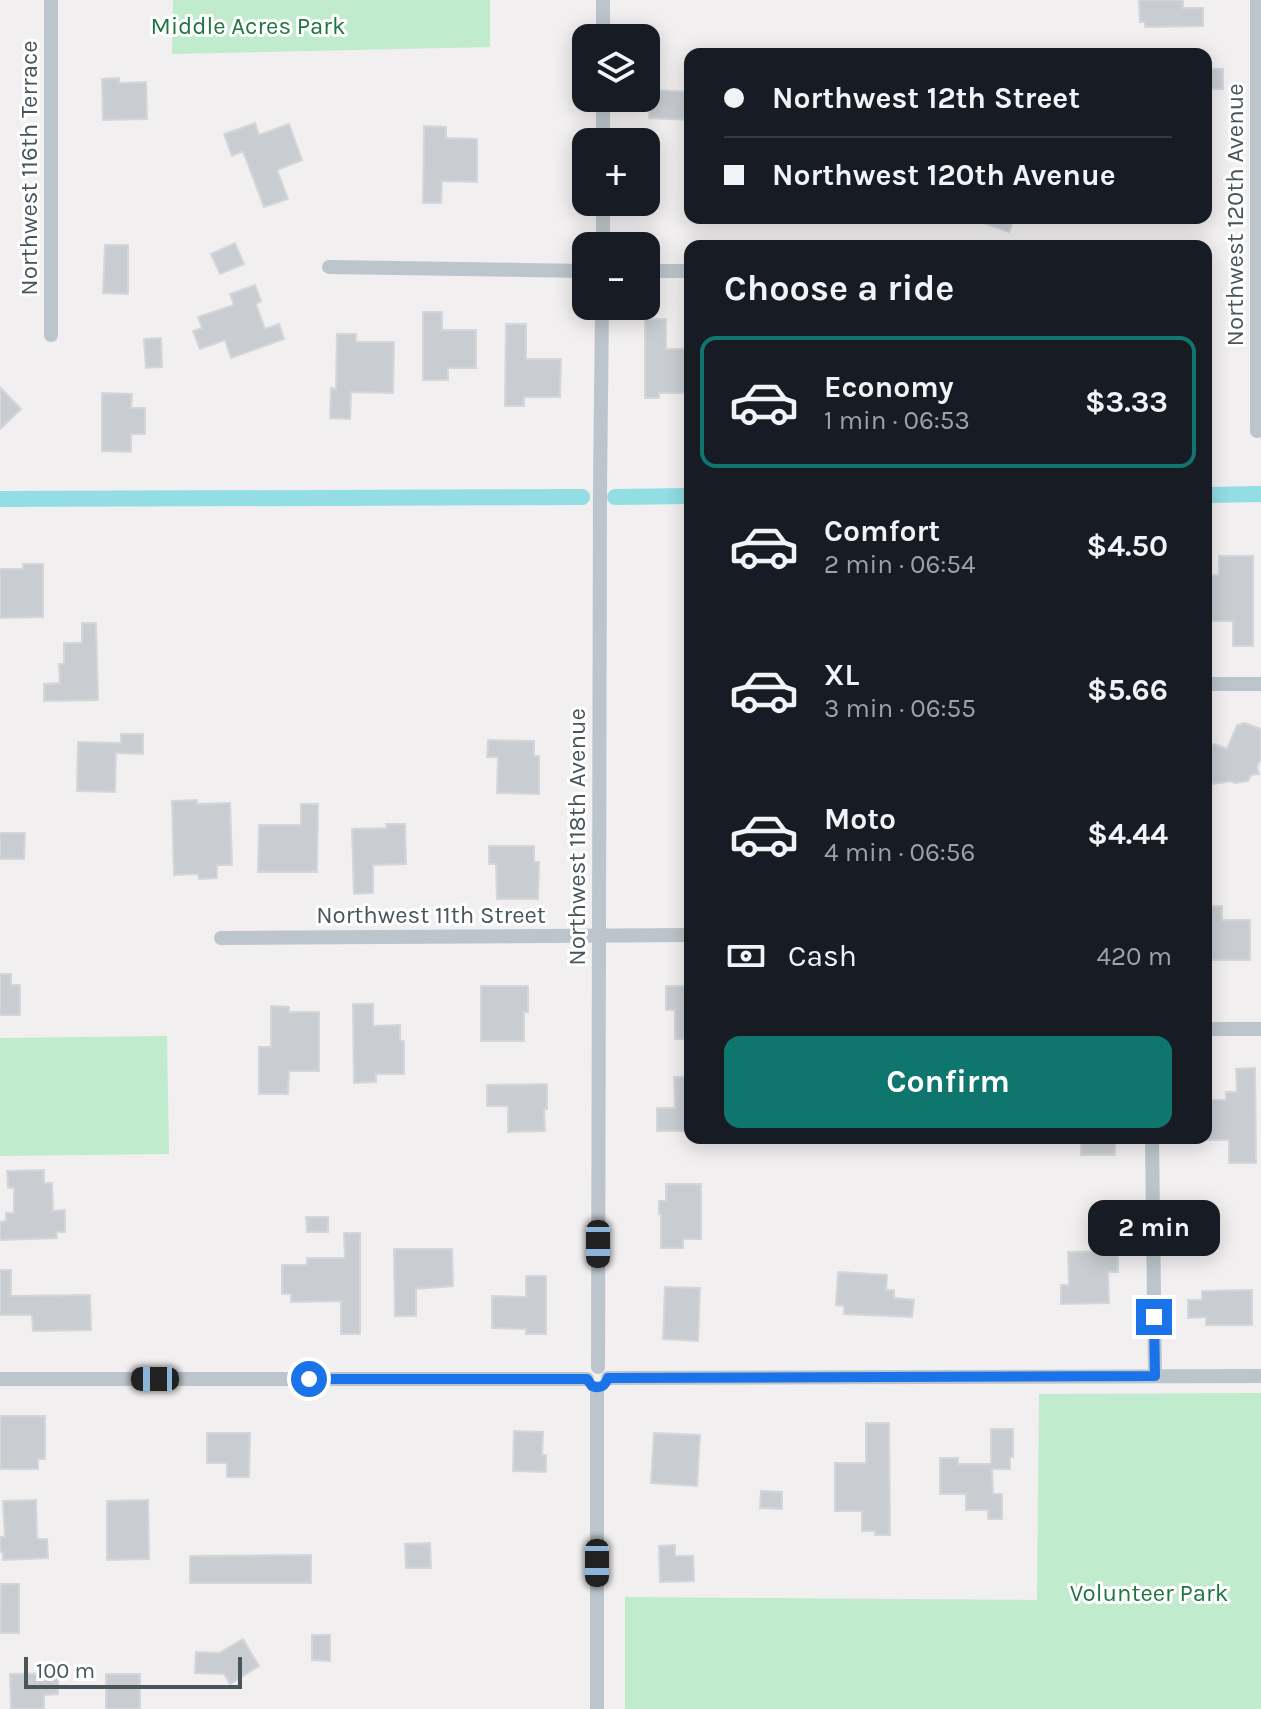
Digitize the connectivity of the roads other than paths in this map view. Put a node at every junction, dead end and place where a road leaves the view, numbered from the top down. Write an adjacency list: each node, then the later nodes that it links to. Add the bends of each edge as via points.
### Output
1 (51, 0): 10 (street, Northwest 116th Terrace)
2 (603, 0): 4 (street)
3 (1257, 0): 11 (street, Northwest 120th Avenue)
4 (603, 24)
5 (329, 267): 6 (street)
6 (572, 271)
7 (660, 271): 8 (street)
8 (684, 271)
9 (602, 320): 15 (street, Northwest 118th Avenue)
10 (51, 335)
11 (1257, 431)
12 (1212, 684): 13 (street)
13 (1261, 684)
14 (684, 935): 15 (street, Northwest 11th Street)
15 (599, 936): 16 (street, Northwest 11th Street); 22 (street, Northwest 118th Avenue)
16 (221, 938)
17 (1212, 1029): 18 (street)
18 (1261, 1029)
19 (1152, 1144): 20 (street)
20 (1155, 1376): 21 (street); 22 (street)
21 (1261, 1376)
22 (598, 1378): 23 (street); 24 (street, Northwest 118th Avenue)
23 (0, 1379)
24 (597, 1709)

